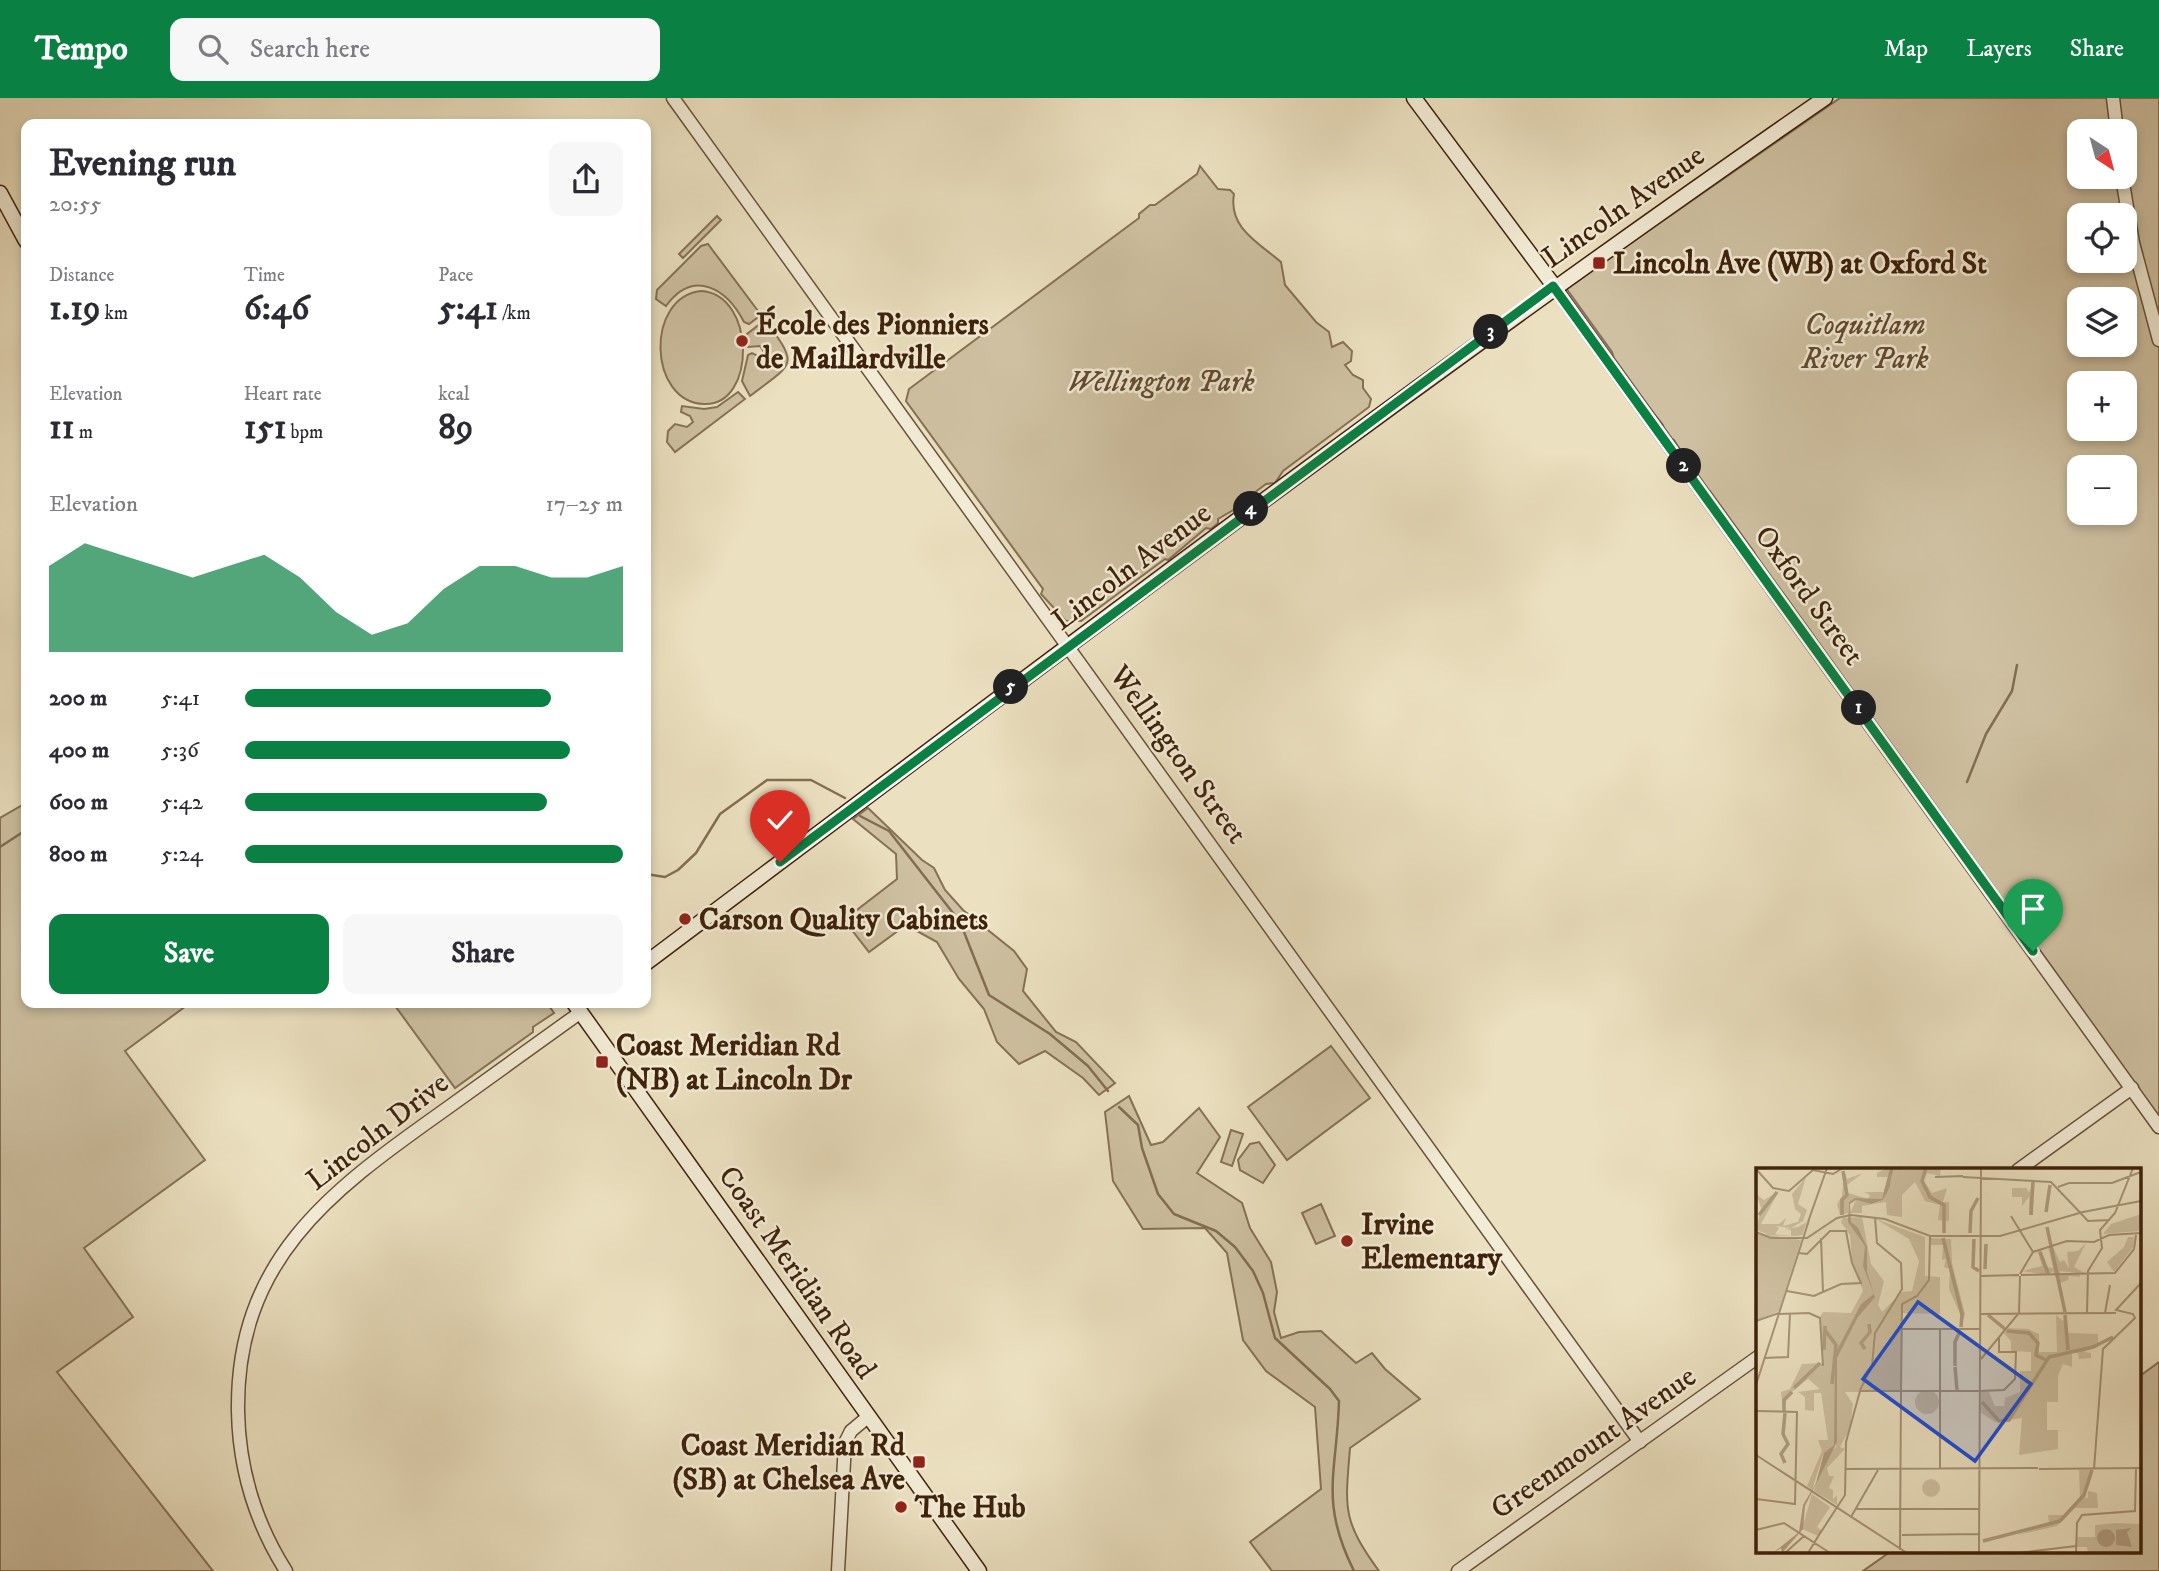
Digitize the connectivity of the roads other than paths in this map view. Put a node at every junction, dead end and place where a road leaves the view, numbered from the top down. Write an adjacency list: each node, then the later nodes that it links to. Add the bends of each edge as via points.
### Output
1 (673, 98): 13 (street, Wellington Street)
2 (1414, 98): 11 (main road, Oxford Street)
3 (1825, 98): 11 (main road, Lincoln Avenue)
4 (2113, 98): 5 (street)
5 (2116, 119)
6 (2124, 189): 12 (street)
7 (0, 193): 9 (main road)
8 (0, 215): 10 (main road)
9 (21, 233)
10 (21, 237)
11 (1553, 286): 13 (main road, Lincoln Avenue); 17 (street, Oxford Street)
12 (2159, 340)
13 (1068, 645): 14 (main road, Lincoln Avenue); 22 (street, Wellington Street)
14 (651, 959)
15 (580, 1008): 23 (street, Lincoln Drive, via 338,1189 300,1230 272,1272 243,1356 238,1429 256,1514)
16 (584, 1008): 21 (main road, Coast Meridian Road)
17 (2132, 1088): 18 (street, Oxford Street); 19 (street)
18 (2159, 1127)
19 (2021, 1168)
20 (1756, 1358): 22 (street, Greenmount Avenue)
21 (869, 1416): 24 (street, via 851,1430 845,1443); 25 (main road, Coast Meridian Road)
22 (1640, 1442): 26 (street, Greenmount Avenue)
23 (286, 1571)
24 (838, 1571)
25 (979, 1571)
26 (1458, 1571)

